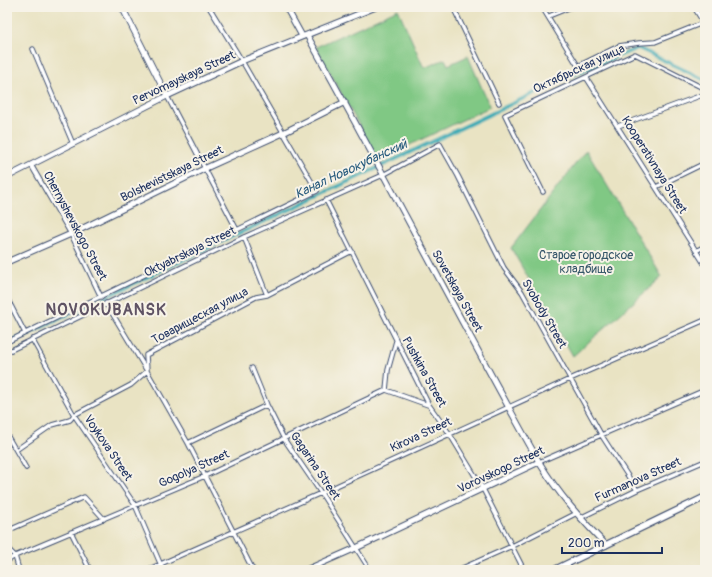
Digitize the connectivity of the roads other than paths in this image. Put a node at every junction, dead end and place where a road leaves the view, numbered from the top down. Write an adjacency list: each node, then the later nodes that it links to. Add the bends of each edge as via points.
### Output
1 (122, 7): 17 (main road)
2 (209, 7): 13 (street)
3 (286, 7): 11 (main road, Sovetskaya Street)
4 (374, 7): 11 (main road, Pervomayskaya Street)
5 (453, 7): 19 (street)
6 (542, 7): 9 (street)
7 (571, 7): 9 (street)
8 (694, 7): 10 (street)
9 (549, 16): 10 (street, via 578,66 619,46 655,42)
10 (704, 23)
11 (304, 36): 13 (main road, Pervomayskaya Street); 18 (main road, Sovetskaya Street)
12 (33, 49): 22 (street)
13 (242, 61): 17 (main road, Pervomayskaya Street); 21 (street)
14 (586, 77): 15 (street, Октябрьская улица, via 635,54); 20 (street, Kooperativnaya Street); 29 (street, Октябрьская улица, via 505,115)
15 (705, 89)
16 (705, 94): 20 (street)
17 (167, 96): 22 (main road, Pervomayskaya Street); 25 (street)
18 (345, 102): 21 (main road, Bolshevistskaya Street); 26 (main road, Sovetskaya Street)
19 (499, 103)
20 (618, 126): 28 (street, Kooperativnaya Street)
21 (283, 133): 25 (main road, Bolshevistskaya Street); 31 (street, via 318,191)
22 (72, 144): 24 (main road, Pervomayskaya Street)
23 (705, 163): 28 (street)
24 (32, 165): 27 (main road, Pervomayskaya Street); 32 (street, Chernyshevskogo Street)
25 (206, 168): 31 (street); 32 (main road, Bolshevistskaya Street)
26 (383, 175): 30 (street, Oktyabrskaya Street); 51 (street, Svobody Street, via 440,144 504,268 522,292); 56 (main road, Sovetskaya Street)
27 (7, 177)
28 (656, 187): 36 (street, Kooperativnaya Street)
29 (543, 192)
30 (326, 200): 33 (street, Oktyabrskaya Street); 35 (street, Pushkina Street)
31 (237, 230): 40 (street)
32 (71, 234): 37 (main road, Bolshevistskaya Street); 40 (street, Chernyshevskogo Street)
33 (244, 237): 39 (street); 42 (street, Oktyabrskaya Street)
34 (705, 246): 36 (street)
35 (352, 251): 39 (street, Товарищеская улица); 46 (street, Pushkina Street)
36 (696, 251): 38 (street, Kooperativnaya Street)
37 (7, 262)
38 (705, 265)
39 (267, 295): 50 (street, Товарищеская улица, via 256,297 146,355)
40 (101, 297): 44 (street)
41 (7, 298): 44 (street)
42 (106, 303): 45 (street, Oktyabrskaya Street); 50 (street)
43 (705, 320): 51 (street, Kirova Street)
44 (25, 333): 47 (street)
45 (32, 339): 48 (street, Oktyabrskaya Street); 57 (street, Voykova Street)
46 (396, 341): 52 (street, via 388,370); 55 (street, Pushkina Street)
47 (7, 342)
48 (7, 352)
49 (252, 368): 54 (street, Gagarina Street)
50 (147, 371): 57 (street, via 131,385); 62 (street)
51 (570, 379): 56 (street, Kirova Street); 60 (street, Svobody Street)
52 (386, 390): 55 (street); 61 (street, Gogolya Street)
53 (705, 390): 60 (street, Vorovskogo Street)
54 (266, 405): 61 (street, Gagarina Street); 62 (street)
55 (429, 405): 58 (street, Pushkina Street)
56 (508, 407): 58 (street, Kirova Street); 65 (main road, Sovetskaya Street)
57 (74, 415): 63 (street, via 70,420 52,425); 72 (street, Voykova Street)
58 (450, 433): 68 (street, Pushkina Street); 70 (street, Kirova Street)
59 (7, 435): 63 (street)
60 (602, 436): 65 (street, Vorovskogo Street); 69 (street, Svobody Street)
61 (284, 439): 67 (street, Gogolya Street); 70 (street, Gagarina Street)
62 (188, 443): 67 (street)
63 (16, 450): 66 (street)
64 (705, 461): 69 (street, Furmanova Street)
65 (539, 462): 68 (main road, Vorovskogo Street); 73 (main road, Sovetskaya Street)
66 (26, 468)
67 (205, 476): 72 (street, Gogolya Street); 78 (street)
68 (483, 489): 79 (street, Pushkina Street); 82 (main road, Vorovskogo Street)
69 (637, 490): 74 (street, Furmanova Street)
70 (321, 493): 78 (street, Kirova Street); 82 (street, Gagarina Street)
71 (705, 498): 80 (main road)
72 (135, 505): 75 (street, Gogolya Street); 85 (street, Voykova Street)
73 (575, 514): 74 (main road, Sovetskaya Street); 79 (street)
74 (580, 518): 80 (main road, Sovetskaya Street)
75 (104, 519): 76 (street, via 84,497); 77 (street, Gogolya Street)
76 (7, 531)
77 (71, 532): 83 (street, Gogolya Street); 87 (street)
78 (233, 532): 85 (street, Kirova Street); 90 (street)
79 (512, 546): 93 (street); 94 (street, Pushkina Street)
80 (606, 546): 95 (main road)
81 (7, 548): 83 (street)
82 (356, 548): 91 (main road, Vorovskogo Street); 92 (street, Gagarina Street)
83 (15, 556): 84 (street, Gogolya Street); 86 (street)
84 (7, 561)
85 (160, 563): 88 (street, Kirova Street); 89 (street, Voykova Street)
86 (19, 570)
87 (90, 570)
88 (147, 570)
89 (163, 570)
90 (253, 570)
91 (306, 570)
92 (370, 570)
93 (458, 570)
94 (524, 570)
95 (554, 570)

